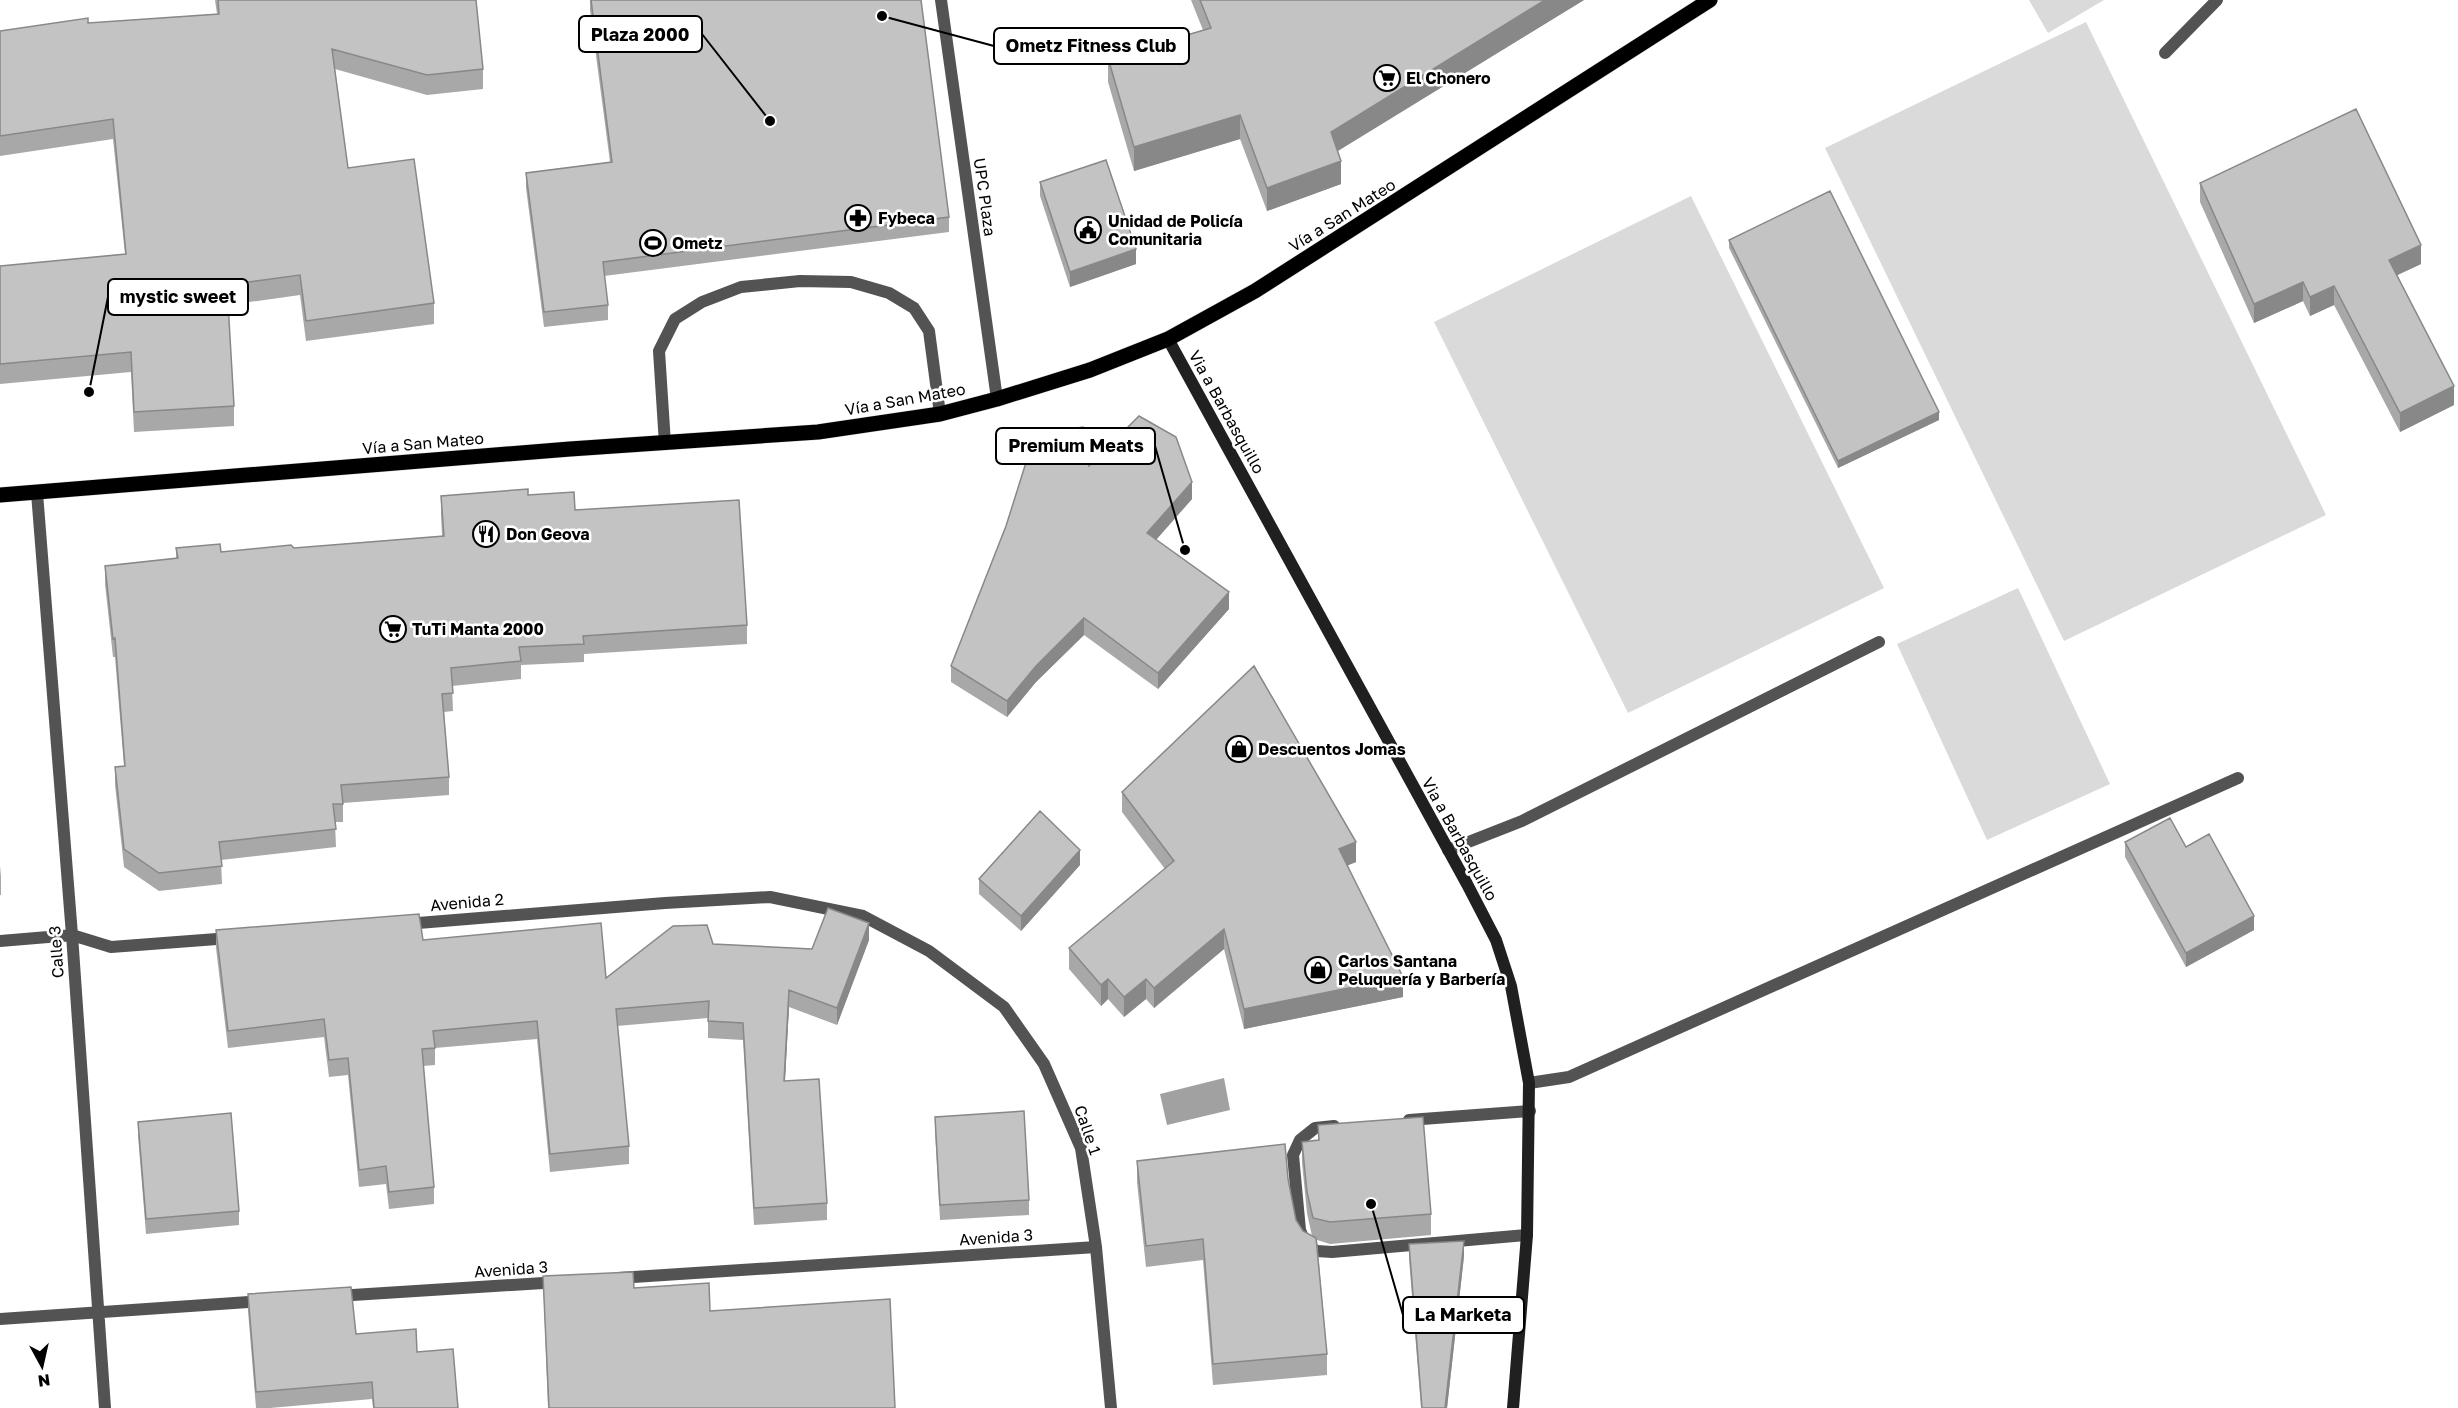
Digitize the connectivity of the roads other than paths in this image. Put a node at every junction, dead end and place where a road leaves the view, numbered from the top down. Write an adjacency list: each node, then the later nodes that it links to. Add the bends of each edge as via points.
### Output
1 (941, 0): 6 (street, UPC Plaza)
2 (1710, 0): 5 (main road, Vía a San Mateo, via 1255,291)
3 (2217, 0): 4 (street)
4 (2164, 53)
5 (1168, 339): 6 (main road, Vía a San Mateo, via 1090,370); 13 (main road, Via a Barbasquillo)
6 (997, 399): 7 (main road, Vía a San Mateo)
7 (939, 414): 8 (main road, Vía a San Mateo, via 818,432); 8 (street, via 929,331 914,308 889,293 851,282 797,281 741,287 702,302 675,320 659,351)
8 (665, 444): 9 (main road, Vía a San Mateo)
9 (37, 493): 10 (main road, Vía a San Mateo); 15 (street, Calle 3)
10 (0, 495)
11 (1879, 642): 13 (street, via 1522,821)
12 (2238, 778): 19 (street, via 1569,1077)
13 (1448, 850): 19 (main road, Via a Barbasquillo, via 1496,940 1511,986)
14 (394, 924): 18 (street, Avenida 2, via 770,897 863,916)
15 (72, 935): 16 (street, via 111,947); 17 (street); 29 (street, Calle 3)
16 (241, 937)
17 (0, 941)
18 (929, 951): 24 (street, Calle 1, via 1004,1007 1044,1064 1080,1148)
19 (1529, 1083): 20 (main road, Via a Barbasquillo)
20 (1530, 1111): 21 (street); 23 (main road, Via a Barbasquillo)
21 (1394, 1122)
22 (1349, 1125): 23 (street, via 1315,1128 1300,1140 1293,1155 1300,1230 1306,1245 1332,1252)
23 (1527, 1235): 33 (main road, Via a Barbasquillo)
24 (1096, 1247): 25 (street, Avenida 3); 32 (street, Calle 1)
25 (609, 1279)
26 (574, 1281): 27 (street, Avenida 3)
27 (324, 1297)
28 (277, 1300): 29 (street)
29 (99, 1312): 30 (street); 31 (street, Calle 3)
30 (0, 1319)
31 (105, 1408)
32 (1111, 1408)
33 (1513, 1408)

